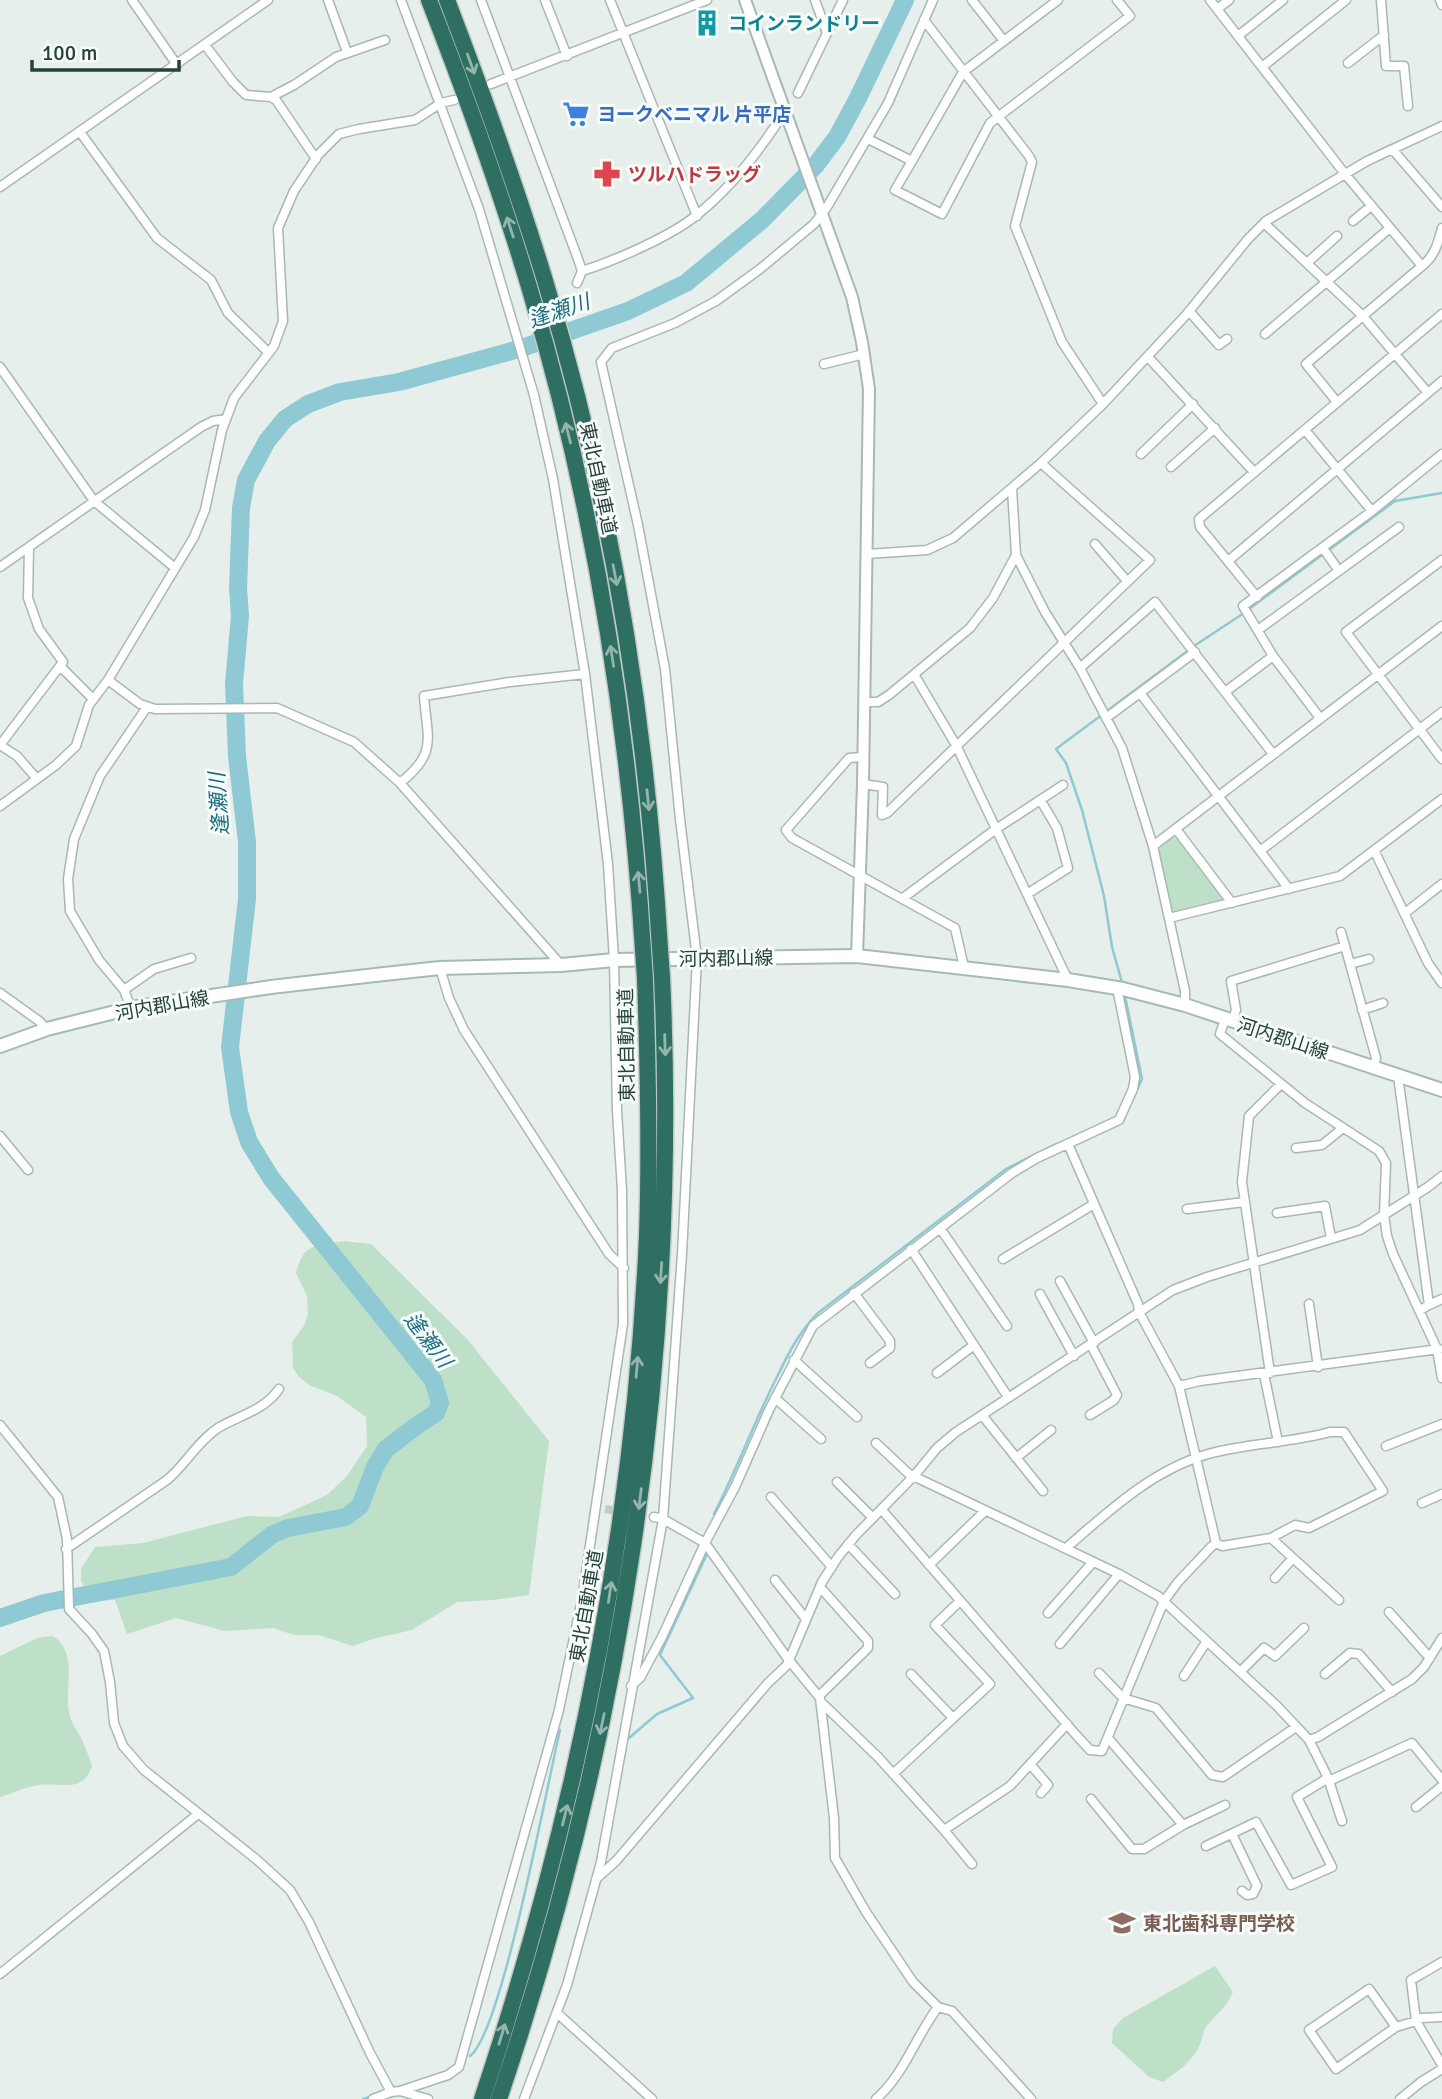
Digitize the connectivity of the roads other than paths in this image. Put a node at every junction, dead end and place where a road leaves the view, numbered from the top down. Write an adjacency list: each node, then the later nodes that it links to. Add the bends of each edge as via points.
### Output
1 (132, 0): 35 (street)
2 (268, 0): 31 (street)
3 (328, 0): 32 (street)
4 (401, 0): 43 (street)
5 (429, 0): 168 (highway, 東北自動車道, one-way to 5, bridge, via 643,950 631,792 610,641 582,498 531,292)
6 (447, 0): 168 (highway, 東北自動車道, one-way to 168, bridge, via 546,285 599,493 626,637 647,790 660,949)
7 (481, 0): 38 (street)
8 (545, 0): 33 (street)
9 (610, 0): 25 (street)
10 (707, 0): 25 (street)
11 (745, 0): 45 (street)
12 (815, 0): 26 (street)
13 (843, 0): 26 (street)
14 (933, 0): 24 (street)
15 (972, 0): 30 (street)
16 (1058, 0): 30 (street)
17 (1117, 0): 46 (street, via 1130,16)
18 (1210, 0): 23 (street)
19 (1229, 0): 23 (street)
20 (1283, 0): 28 (street)
21 (1346, 0): 36 (street)
22 (1381, 0): 27 (street)
23 (1217, 9): 28 (street)
24 (924, 20): 37 (street); 49 (street)
25 (623, 33): 33 (street); 58 (street)
26 (827, 33): 40 (street)
27 (1384, 35): 34 (street); 44 (street, via 1386,66 1404,66)
28 (1238, 36): 36 (street)
29 (385, 40): 32 (street)
30 (1004, 41): 37 (street)
31 (205, 45): 35 (street); 41 (street, via 246,96)
32 (347, 52): 41 (street)
33 (567, 56): 38 (street)
34 (1348, 63)
35 (177, 65): 48 (street)
36 (1262, 67): 53 (street)
37 (963, 72): 46 (street); 52 (street)
38 (509, 78): 39 (street); 66 (street)
39 (492, 83)
40 (798, 93)
41 (271, 97): 51 (street)
42 (454, 100): 43 (street)
43 (441, 103): 51 (street, via 415,120 339,134); 117 (street, via 479,209 534,395 553,479)
44 (1408, 106)
45 (785, 111): 57 (street); 58 (street, via 744,170)
46 (999, 116): 52 (street, via 990,123 942,214 895,190); 83 (street, via 1032,162 1015,226 1062,342)
47 (1442, 126): 50 (street)
48 (80, 132): 54 (street); 74 (street, via 151,230 211,280 228,313)
49 (869, 139): 52 (street); 57 (street)
50 (1393, 149): 53 (street); 56 (street)
51 (316, 159): 74 (street, via 278,228 284,312)
52 (912, 161)
53 (1345, 174): 55 (street); 60 (street)
54 (0, 187)
55 (1371, 206): 59 (street); 61 (street)
56 (1442, 207)
57 (822, 210): 75 (street, via 852,298); 160 (street, via 814,224 716,301 612,348 601,362 665,669)
58 (697, 216): 66 (street, via 627,254)
59 (1353, 221)
60 (1264, 223): 64 (street); 69 (street)
61 (1390, 228): 65 (street); 67 (street)
62 (1442, 228): 65 (street, via 1437,248)
63 (1337, 236): 64 (street)
64 (1308, 262): 67 (street)
65 (1422, 266): 71 (street)
66 (582, 271): 68 (street)
67 (1327, 282): 71 (street); 72 (street)
68 (577, 283)
69 (1189, 311): 73 (street, via 1219,345); 77 (street)
70 (1442, 314): 76 (street)
71 (1362, 315): 76 (street); 82 (street, via 1306,364)
72 (1265, 334)
73 (1227, 338)
74 (269, 353): 85 (street, via 237,393)
75 (864, 354): 78 (street); 101 (street, via 869,389)
76 (1396, 354): 81 (street); 82 (street)
77 (1148, 357): 83 (street); 84 (street)
78 (824, 364)
79 (0, 367): 95 (street)
80 (1442, 382): 81 (street)
81 (1428, 393): 92 (street)
82 (1337, 402): 87 (street)
83 (1103, 404): 90 (street)
84 (1193, 404): 86 (street); 88 (street)
85 (226, 419): 95 (street, via 201,427); 106 (street, via 205,510)
86 (1214, 428): 91 (street); 93 (street)
87 (1305, 430): 92 (street); 93 (street)
88 (1141, 453)
89 (1442, 454): 96 (street)
90 (1041, 463): 94 (street); 108 (street, via 1150,560)
91 (1171, 467)
92 (1337, 468): 96 (street); 104 (street)
93 (1254, 472): 104 (street, via 1199,519 1200,527)
94 (1012, 489): 101 (street, via 953,538 927,550); 102 (street)
95 (94, 501): 99 (street); 106 (street)
96 (1372, 511): 100 (street)
97 (1399, 527): 107 (street)
98 (1095, 544): 108 (street)
99 (29, 547): 105 (street); 115 (street, via 28,598 39,629 63,662)
100 (1323, 548): 107 (street); 109 (street)
101 (867, 554): 124 (street)
102 (1016, 555): 112 (street); 119 (street, via 983,614)
103 (1442, 560): 118 (street, via 1346,632)
104 (1228, 561): 109 (street)
105 (0, 567)
106 (176, 568): 120 (street)
107 (1339, 571): 111 (street)
108 (1127, 581): 112 (street)
109 (1257, 597): 111 (street, via 1243,606)
110 (1442, 626): 118 (street)
111 (1258, 630): 114 (street)
112 (1063, 643): 116 (street); 131 (street)
113 (1195, 652): 116 (street, via 1155,602); 121 (street); 122 (street)
114 (1273, 656): 121 (street); 128 (street)
115 (61, 667): 123 (street); 130 (street)
116 (1080, 668): 127 (street)
117 (585, 674): 136 (street, via 424,696 429,749 416,770); 162 (street, via 608,864)
118 (1378, 675): 128 (street); 129 (street)
119 (915, 676): 124 (street, via 878,702); 131 (street)
120 (108, 680): 123 (street); 125 (street)
121 (1226, 692): 132 (street)
122 (1140, 693): 127 (street); 139 (street)
123 (93, 699): 135 (street, via 76,746)
124 (864, 702): 133 (street)
125 (147, 707): 136 (street, via 284,710 347,739); 171 (street, via 100,776 74,839 68,878 70,911 99,960)
126 (1442, 712): 129 (street)
127 (1106, 717): 145 (street, via 1122,748)
128 (1320, 718): 132 (street)
129 (1419, 730): 134 (street); 146 (street)
130 (0, 745): 135 (street)
131 (956, 745): 137 (street, via 887,813 882,815 883,787); 144 (street)
132 (1273, 754): 139 (street)
133 (862, 757): 137 (street); 148 (street, via 849,758 786,830 792,838)
134 (1442, 759)
135 (37, 779): 142 (street)
136 (400, 783): 164 (street)
137 (863, 784): 148 (street)
138 (1063, 785): 141 (street)
139 (1219, 796): 143 (street); 146 (street)
140 (1442, 800): 147 (street)
141 (1041, 801): 144 (street); 151 (street, via 1058,828 1068,867)
142 (1, 803)
143 (1176, 829): 145 (street); 153 (street)
144 (996, 830): 151 (street); 152 (street)
145 (1153, 846): 155 (street)
146 (1260, 851): 150 (street)
147 (1374, 852): 150 (street, via 1340,876); 154 (street)
148 (860, 875): 152 (street); 158 (street)
149 (1442, 884): 154 (street)
150 (1289, 889): 153 (street)
151 (1027, 894): 169 (street)
152 (903, 898): 165 (street, via 955,928)
153 (1232, 903): 155 (street)
154 (1405, 913): 167 (street, via 1428,962)
155 (1169, 918): 175 (street)
156 (1341, 932): 157 (street)
157 (1345, 946): 163 (street); 178 (street, via 1231,981 1236,1010)
158 (857, 956): 160 (main road, 河内郡山線); 165 (main road, 河内郡山線)
159 (191, 958): 171 (street, via 154,969)
160 (697, 958): 162 (main road, 河内郡山線); 246 (street, via 682,1254)
161 (1369, 959): 163 (street)
162 (614, 960): 164 (main road, 河内郡山線); 202 (street)
163 (1350, 964): 177 (street)
164 (561, 965): 166 (main road, 河内郡山線)
165 (964, 967): 169 (main road, 河内郡山線)
166 (440, 968): 176 (main road, 河内郡山線); 202 (street, via 464,1030 609,1254)
167 (1439, 972): 170 (street)
168 (654, 978): 320 (highway, 東北自動車道, one-way to 168, via 562,1824 619,1537 641,1325); 321 (highway, 東北自動車道, one-way to 321, via 666,1069 663,1237 636,1538 586,1797)
169 (1068, 980): 172 (main road, 河内郡山線)
170 (1442, 983)
171 (124, 990): 176 (street)
172 (1123, 990): 175 (main road, 河内郡山線); 187 (street, via 1133,1089 1116,1123)
173 (0, 993): 179 (street)
174 (1383, 1003): 177 (street)
175 (1185, 1006): 178 (main road, 河内郡山線)
176 (131, 1008): 179 (main road, 河内郡山線)
177 (1363, 1010): 181 (street, via 1376,1058)
178 (1229, 1021): 181 (main road, 河内郡山線); 183 (street, via 1220,1034)
179 (47, 1029): 180 (main road, 河内郡山線)
180 (0, 1046)
181 (1374, 1068): 182 (main road, 河内郡山線)
182 (1398, 1076): 184 (main road, 河内郡山線); 191 (street)
183 (1281, 1084): 185 (street); 192 (street, via 1249,1116 1242,1182)
184 (1442, 1090)
185 (1343, 1128): 188 (street, via 1322,1145); 196 (street, via 1379,1150 1386,1163)
186 (0, 1136): 189 (street)
187 (1068, 1144): 193 (street); 197 (street, via 1012,1173)
188 (1296, 1148)
189 (28, 1170)
190 (1442, 1176): 191 (street)
191 (1414, 1196): 196 (street); 208 (street)
192 (1245, 1202): 194 (street); 201 (street)
193 (1094, 1204): 200 (street); 210 (street)
194 (1188, 1209)
195 (1278, 1213): 198 (street, via 1325,1206)
196 (1384, 1215): 198 (street, via 1360,1230); 209 (street, via 1393,1254)
197 (940, 1228): 199 (street); 211 (street)
198 (1331, 1238): 201 (street)
199 (911, 1250): 204 (street); 213 (street)
200 (1003, 1259)
201 (1253, 1262): 210 (street, via 1173,1290); 220 (street)
202 (624, 1268): 316 (street, via 623,1324 609,1407 601,1508 559,1710 459,2067 448,2075)
203 (1060, 1281): 212 (street)
204 (854, 1293): 216 (street, via 813,1326); 217 (street, via 890,1341 890,1348)
205 (1040, 1294): 215 (street)
206 (1442, 1299): 208 (street)
207 (1309, 1304): 218 (street)
208 (1429, 1305): 209 (street)
209 (1420, 1310): 214 (street)
210 (1139, 1312): 212 (street); 222 (street)
211 (1007, 1326)
212 (1093, 1344): 215 (street); 227 (street, via 1117,1395)
213 (974, 1345): 219 (street); 224 (street)
214 (1439, 1349): 218 (street); 221 (street)
215 (1074, 1356): 224 (street)
216 (794, 1360): 225 (street); 228 (street)
217 (870, 1363)
218 (1318, 1367): 220 (street)
219 (937, 1373)
220 (1267, 1373): 222 (street); 233 (street)
221 (1442, 1378)
222 (1179, 1386): 237 (street)
223 (278, 1389): 253 (street, via 266,1402 206,1437 167,1480)
224 (1008, 1397): 226 (street)
225 (775, 1398): 232 (street); 249 (street)
226 (982, 1415): 236 (street); 238 (street, via 937,1448)
227 (1090, 1415)
228 (857, 1417)
229 (1442, 1424): 235 (street)
230 (0, 1425): 253 (street, via 58,1497)
231 (1051, 1430): 236 (street)
232 (821, 1439)
233 (1279, 1442): 237 (street); 248 (street, via 1344,1432 1383,1491 1309,1528 1295,1525)
234 (876, 1443): 238 (street)
235 (1386, 1446)
236 (1016, 1458): 240 (street)
237 (1198, 1458): 250 (street); 252 (street, via 1162,1472)
238 (914, 1476): 244 (street); 245 (street)
239 (837, 1482): 247 (street)
240 (1043, 1491)
241 (1442, 1494): 243 (street)
242 (771, 1497): 257 (street)
243 (1422, 1503)
244 (882, 1510): 247 (street); 256 (street)
245 (985, 1511): 252 (street); 256 (street)
246 (658, 1518): 249 (street); 280 (street)
247 (873, 1518): 251 (street)
248 (1271, 1538): 250 (street, via 1222,1546); 254 (street)
249 (705, 1543): 274 (street); 280 (street, via 662,1637)
250 (1216, 1543): 265 (street)
251 (848, 1544): 257 (street); 262 (street)
252 (1066, 1548): 255 (street)
253 (66, 1549): 299 (street, via 69,1604 72,1614 104,1651 114,1723 123,1746 144,1770)
254 (1293, 1558): 259 (street); 263 (street)
255 (1093, 1562): 258 (street); 267 (street)
256 (929, 1564): 264 (street)
257 (832, 1567): 261 (street)
258 (1119, 1574): 265 (street); 272 (street)
259 (1275, 1578)
260 (775, 1580): 268 (street)
261 (820, 1587): 268 (street); 282 (street, via 868,1641 867,1648)
262 (895, 1594)
263 (1339, 1600)
264 (960, 1601): 285 (street, via 934,1625 990,1684); 286 (street)
265 (1164, 1601): 270 (street); 283 (street)
266 (1389, 1612): 273 (street)
267 (1048, 1613)
268 (806, 1619): 274 (street)
269 (1304, 1628): 275 (street, via 1275,1656 1264,1648)
270 (1207, 1641): 275 (street); 279 (street)
271 (1441, 1641): 273 (street)
272 (1060, 1644)
273 (1430, 1658): 281 (street, via 1412,1679)
274 (788, 1659): 282 (street); 306 (street, via 785,1668)
275 (1240, 1672): 287 (street)
276 (1099, 1673): 283 (street)
277 (911, 1674): 285 (street)
278 (1325, 1674): 281 (street, via 1350,1653 1359,1654)
279 (1184, 1676)
280 (631, 1686): 306 (street)
281 (1392, 1692): 289 (street)
282 (818, 1696): 284 (street)
283 (1124, 1698): 287 (street, via 1156,1708 1212,1775 1223,1777); 288 (street)
284 (823, 1704): 291 (street); 310 (street, via 835,1858 913,1982)
285 (953, 1718): 291 (street)
286 (1067, 1724): 288 (street, via 1090,1751 1102,1751); 290 (street)
287 (1296, 1727): 289 (street)
288 (1108, 1738): 301 (street)
289 (1309, 1740): 292 (street)
290 (1030, 1764): 295 (street, via 1048,1785); 302 (street, via 1010,1786)
291 (893, 1774): 302 (street)
292 (1329, 1780): 293 (street, via 1412,1742); 300 (street); 303 (street, via 1297,1797 1332,1867 1291,1885 1256,1822)
293 (1442, 1780)
294 (1442, 1786): 298 (street)
295 (1041, 1793)
296 (1091, 1799): 301 (street, via 1132,1849 1144,1849)
297 (1225, 1805): 301 (street)
298 (1416, 1807)
299 (198, 1814): 309 (street); 316 (street, via 256,1859 297,1900)
300 (1342, 1821)
301 (1183, 1825)
302 (944, 1830): 305 (street)
303 (1232, 1834): 304 (street); 307 (street, via 1257,1886 1253,1894)
304 (1206, 1846)
305 (972, 1864)
306 (596, 1880): 311 (street)
307 (1242, 1891)
308 (1442, 1962): 313 (street, via 1411,1980)
309 (0, 1974)
310 (938, 2007): 317 (street); 324 (street, via 952,2011)
311 (557, 2013): 322 (street); 323 (street)
312 (1442, 2017): 313 (street)
313 (1416, 2021): 314 (street); 315 (street)
314 (1396, 2027): 314 (street, via 1336,2069 1309,2030 1369,1989)
315 (1442, 2067): 325 (street)
316 (392, 2089): 318 (street); 319 (street)
317 (879, 2098)
318 (373, 2099)
319 (428, 2099)
320 (482, 2099)
321 (499, 2099)
322 (524, 2099)
323 (652, 2099)
324 (1031, 2099)
325 (1400, 2099)

